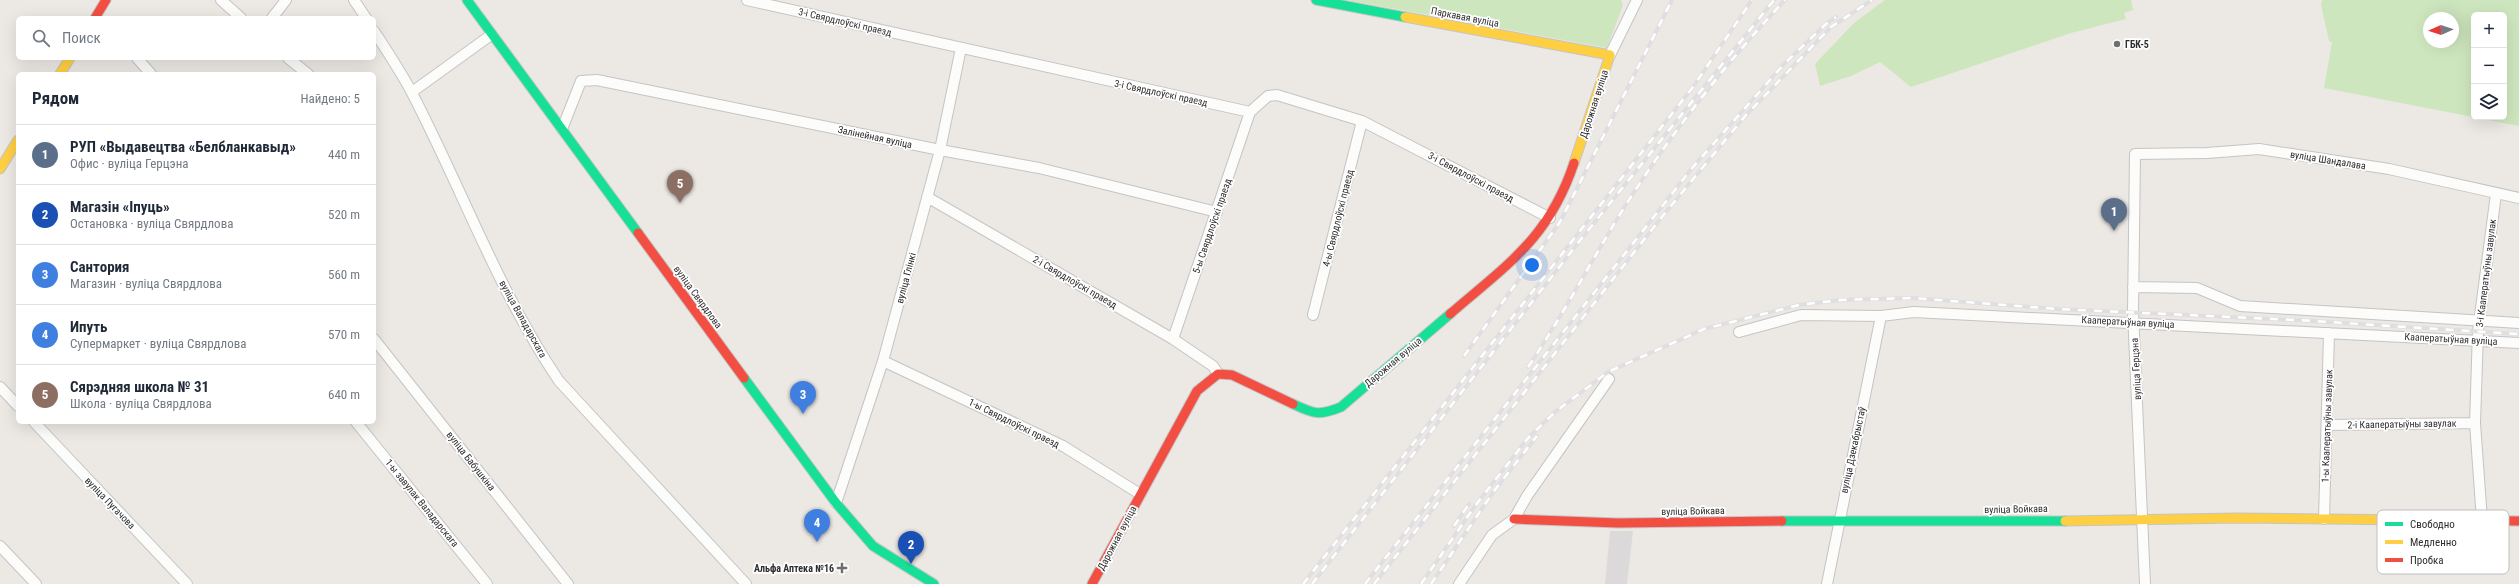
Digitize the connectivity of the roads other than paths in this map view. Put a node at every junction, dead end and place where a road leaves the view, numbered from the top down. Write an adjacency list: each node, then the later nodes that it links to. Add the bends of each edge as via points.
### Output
1 (106, 0): 9 (street)
2 (221, 0): 10 (street)
3 (286, 0): 11 (street)
4 (354, 0): 12 (street)
5 (467, 0): 14 (street, вуліца Свярдлова)
6 (747, 0): 15 (street, 3-і Свярдлоўскі праезд)
7 (1316, 0): 16 (street, Паркавая вуліца)
8 (1637, 0): 16 (street, Дарожная вуліца)
9 (98, 16)
10 (239, 16)
11 (274, 16)
12 (365, 16)
13 (376, 34): 24 (street, вуліца Валадарскага)
14 (491, 35): 24 (street); 27 (street, вуліца Свярдлова)
15 (961, 48): 25 (street, 3-і Свярдлоўскі праезд); 29 (street, вуліца Глінкі)
16 (1610, 55): 36 (street, Дарожная вуліца, via 1570,178)
17 (139, 60): 22 (street)
18 (290, 60): 23 (street)
19 (68, 61): 20 (street); 21 (street)
20 (61, 72)
21 (73, 72)
22 (149, 72)
23 (306, 72)
24 (412, 92): 73 (street, вуліца Валадарскага, via 470,219 535,345 559,380)
25 (1250, 112): 26 (street, 3-і Свярдлоўскі праезд, via 1268,96 1277,95); 35 (street, 5-ы Свярдлоўскі праезд)
26 (1362, 121): 36 (street, 3-і Свярдлоўскі праезд); 38 (street, 4-ы Свярдлоўскі праезд)
27 (562, 129): 29 (street, Залінейная вуліца, via 581,81 589,79); 59 (street, вуліца Свярдлова)
28 (16, 143): 31 (street)
29 (940, 150): 33 (street, вуліца Глінкі); 35 (street, Залінейная вуліца, via 1039,168)
30 (2135, 154): 32 (street, вуліца Шандалава, via 2259,149 2389,169); 37 (street, вуліца Герцэна)
31 (0, 169)
32 (2496, 194): 34 (street, вуліца Шандалава); 40 (street, 3-і Кааператыўны завулак)
33 (927, 197): 45 (street, 2-і Свярдлоўскі праезд); 49 (street, вуліца Глінкі)
34 (2519, 198)
35 (1217, 212): 45 (street, 5-ы Свярдлоўскі праезд)
36 (1550, 218): 50 (street, Дарожная вуліца, via 1518,256 1341,407 1327,413 1315,414 1232,375)
37 (2134, 287): 40 (street, via 2197,288 2240,306); 41 (street, вуліца Герцэна)
38 (1314, 315)
39 (1881, 316): 41 (street, Кааператыўная вуліца, via 1914,312); 43 (street, Кааператыўная вуліца, via 1802,315); 64 (street, вуліца Дзекабрыстаў)
40 (2481, 320): 42 (street); 46 (street, 3-і Кааператыўны завулак)
41 (2134, 323): 44 (street, Кааператыўная вуліца); 65 (street, вуліца Герцэна)
42 (2519, 323)
43 (1739, 332)
44 (2330, 333): 46 (street, Кааператыўная вуліца); 57 (street, 1-ы Кааператыўны завулак)
45 (1173, 339): 50 (street, 2-і Свярдлоўскі праезд, via 1213,366)
46 (2478, 339): 48 (street, Кааператыўная вуліца); 54 (street, 3-і Кааператыўны завулак)
47 (376, 342): 72 (street, вуліца Бабушкіна)
48 (2519, 343)
49 (884, 361): 58 (street, 1-ы Свярдлоўскі праезд, via 1063,446); 59 (street, вуліца Глінкі)
50 (1218, 374): 58 (street, Дарожная вуліца, via 1196,391)
51 (1609, 380): 61 (street, via 1527,496)
52 (0, 387): 53 (street)
53 (16, 404)
54 (2475, 423): 57 (street, 2-і Кааператыўны завулак); 60 (street, 3-і Кааператыўны завулак)
55 (36, 424): 70 (street, вуліца Пугачова)
56 (358, 424): 71 (street, 1-ы завулак Валадарскага)
57 (2328, 425): 62 (street, 1-ы Кааператыўны завулак)
58 (1140, 494): 75 (street, Дарожная вуліца)
59 (836, 503): 74 (street, вуліца Свярдлова, via 873,546)
60 (2481, 510)
61 (1514, 519): 64 (street, вуліца Войкава, via 1618,523); 76 (street, via 1492,535)
62 (2324, 519): 63 (street, вуліца Войкава); 65 (street, вуліца Войкава)
63 (2377, 519)
64 (1838, 520): 65 (street, вуліца Войкава); 77 (street, вуліца Дзекабрыстаў)
65 (2143, 521): 78 (street, вуліца Герцэна)
66 (2509, 521): 67 (street, вуліца Войкава)
67 (2519, 521)
68 (0, 546): 69 (street)
69 (36, 584)
70 (187, 584)
71 (487, 584)
72 (568, 584)
73 (746, 584)
74 (934, 584)
75 (1092, 584)
76 (1459, 584)
77 (1827, 584)
78 (2145, 584)

